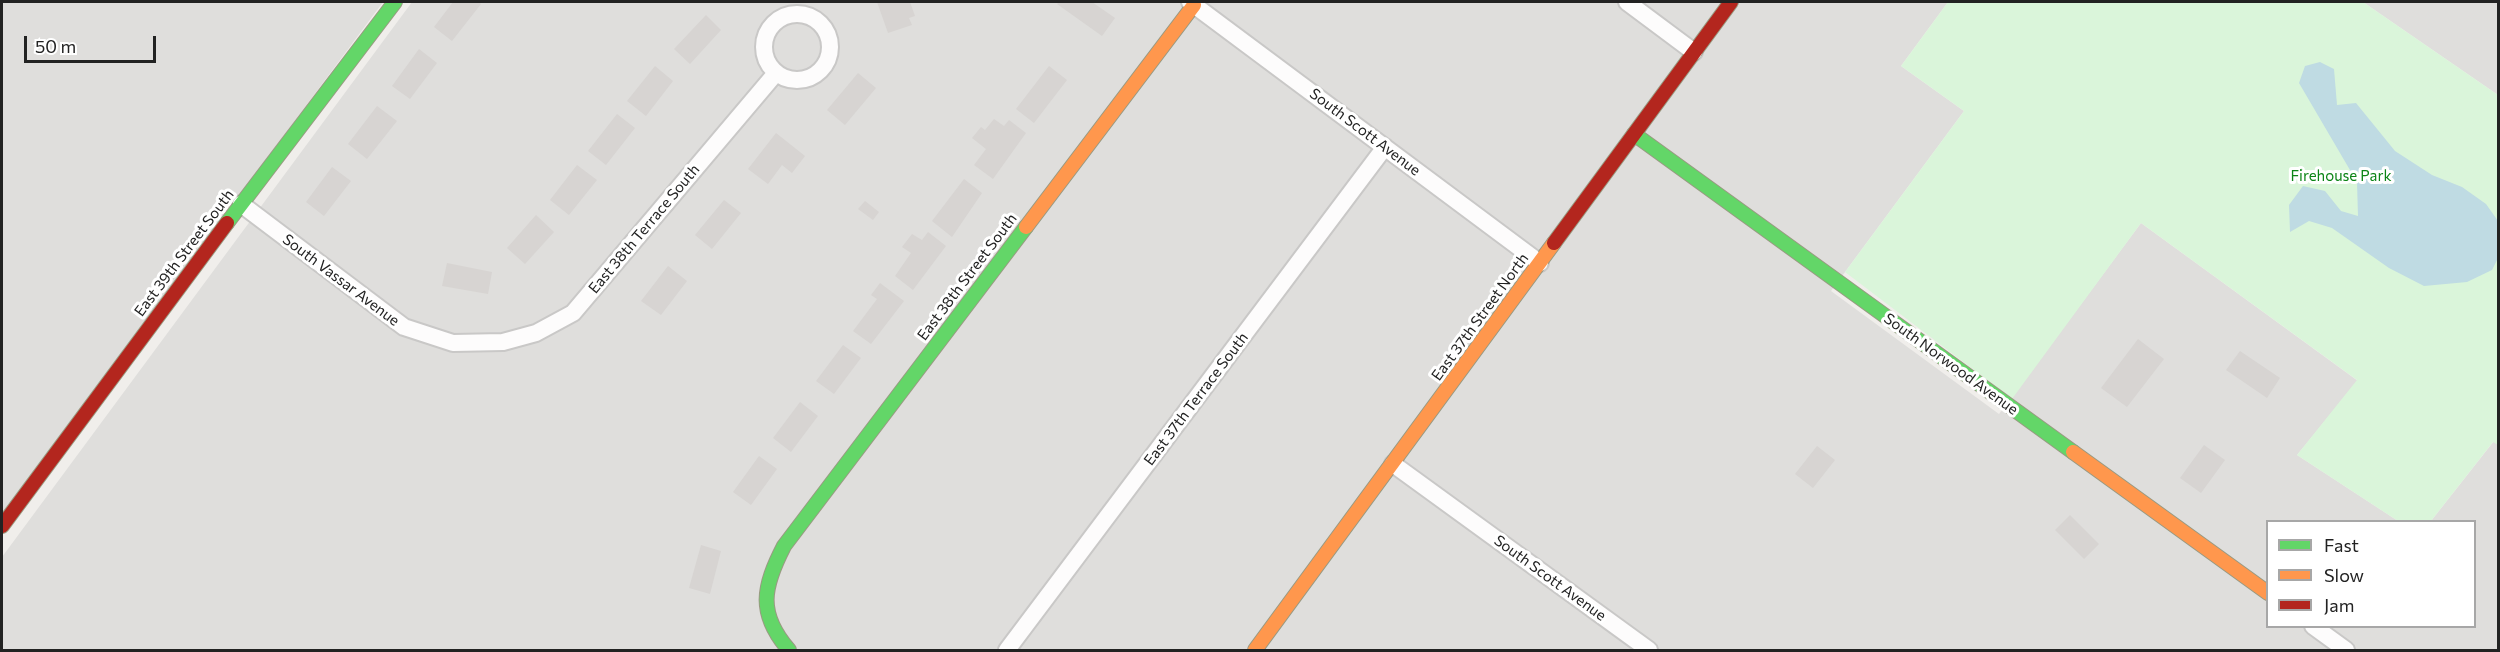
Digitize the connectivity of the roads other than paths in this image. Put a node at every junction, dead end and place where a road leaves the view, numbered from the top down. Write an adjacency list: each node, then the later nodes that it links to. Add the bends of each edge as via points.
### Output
1 (395, 2): 9 (street, East 39th Street South)
2 (1627, 2): 5 (street)
3 (1731, 2): 5 (street, East 37th Street North)
4 (1192, 3): 8 (street, South Scott Avenue); 16 (street, East 38th Street South, via 802,522 770,572 765,594 768,618 777,639)
5 (1694, 52): 7 (street, East 37th Street North)
6 (776, 73): 6 (street, via 800,81 823,69 831,44 819,22 808,15 795,14 772,25 764,50); 11 (street, East 38th Terrace South, via 573,313 536,333 503,342)
7 (1634, 134): 10 (street, East 37th Street North); 14 (street, South Norwood Avenue)
8 (1385, 147): 10 (street, South Scott Avenue); 17 (street, East 37th Terrace South)
9 (241, 204): 11 (street, South Vassar Avenue, via 404,327 453,343); 13 (street, East 39th Street South)
10 (1540, 263): 12 (street, East 37th Street North)
11 (485, 342)
12 (1393, 464): 18 (street, East 37th Street North); 19 (street, South Scott Avenue)
13 (2, 526)
14 (2266, 592)
15 (2314, 628): 20 (street)
16 (789, 651)
17 (1007, 651)
18 (1255, 651)
19 (1649, 651)
20 (2346, 651)

